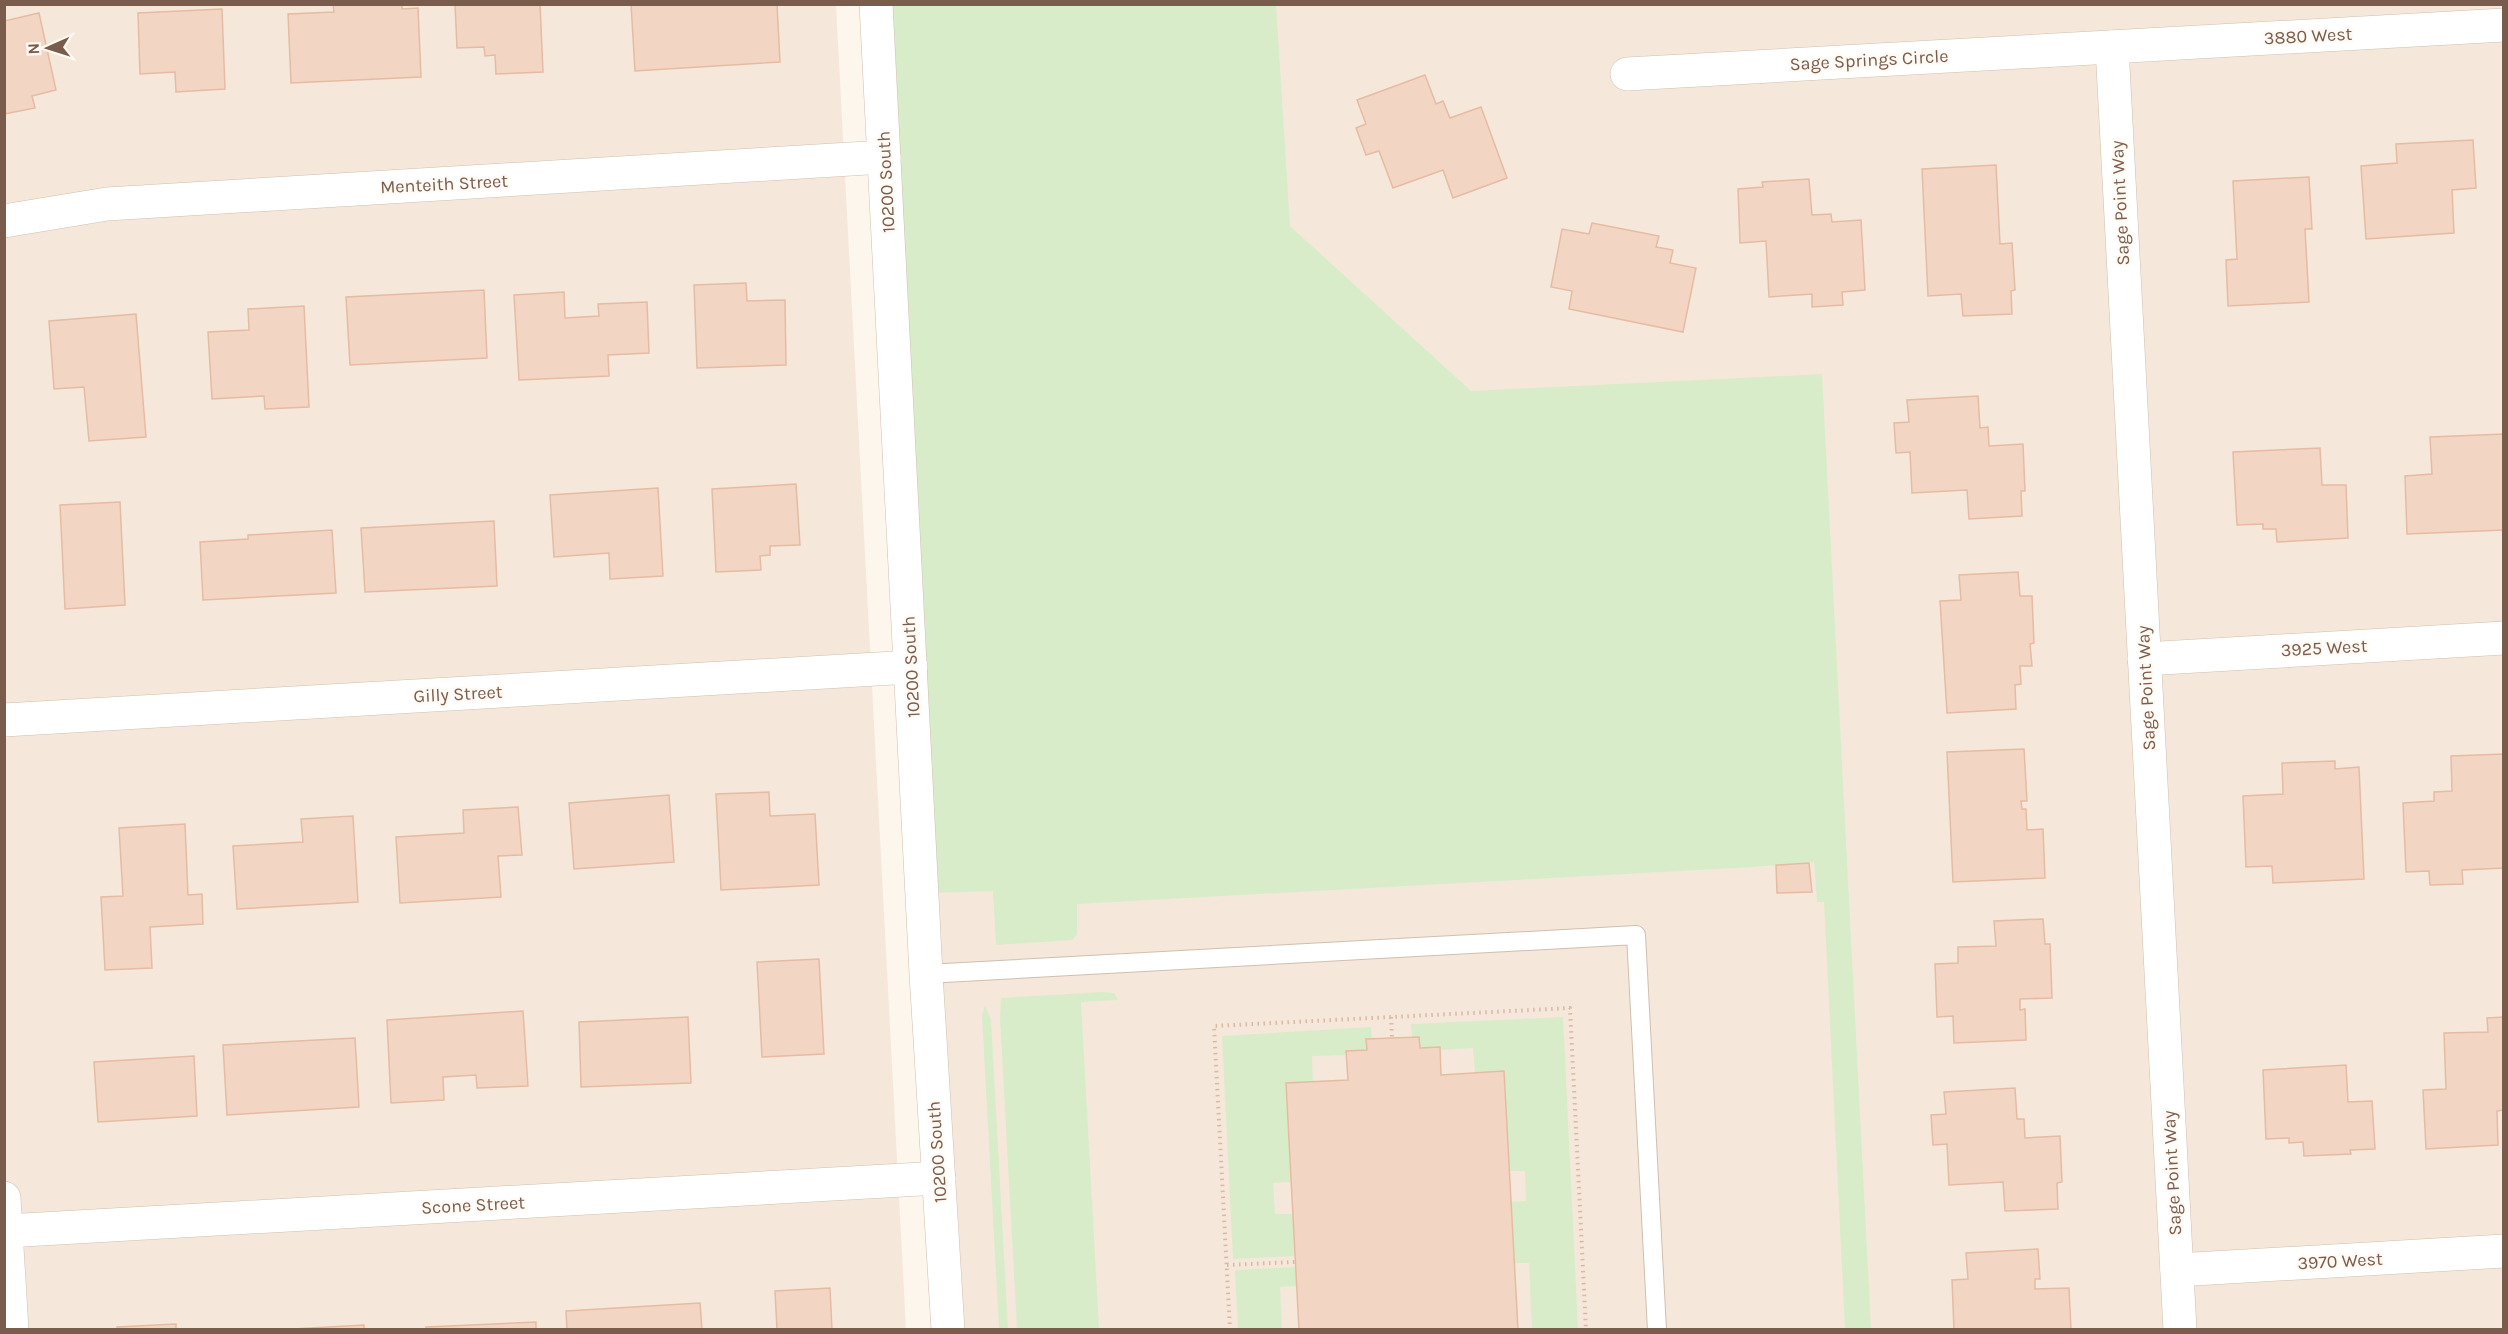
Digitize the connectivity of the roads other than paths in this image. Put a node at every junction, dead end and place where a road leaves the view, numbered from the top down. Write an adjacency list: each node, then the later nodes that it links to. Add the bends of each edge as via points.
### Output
1 (876, 4): 5 (street, 10200 South)
2 (2504, 25): 3 (street, 3880 West)
3 (2112, 47): 4 (street, Sage Springs Circle); 8 (street, Sage Point Way)
4 (1627, 74)
5 (884, 157): 6 (street, Menteith Street, via 107,204); 9 (street, 10200 South)
6 (4, 221)
7 (2504, 638): 8 (street, 3925 West)
8 (2144, 659): 16 (street, Sage Point Way)
9 (911, 667): 10 (street, Gilly Street); 11 (street, 10200 South)
10 (4, 720)
11 (926, 974): 12 (street, 10200 South); 19 (lane, via 1636,935)
12 (939, 1178): 14 (street, Scone Street); 18 (street, 10200 South)
13 (4, 1198): 14 (street)
14 (6, 1231): 17 (street)
15 (2504, 1251): 16 (street, 3970 West)
16 (2177, 1269): 20 (street, Sage Point Way)
17 (12, 1329)
18 (948, 1329)
19 (1657, 1329)
20 (2180, 1329)

